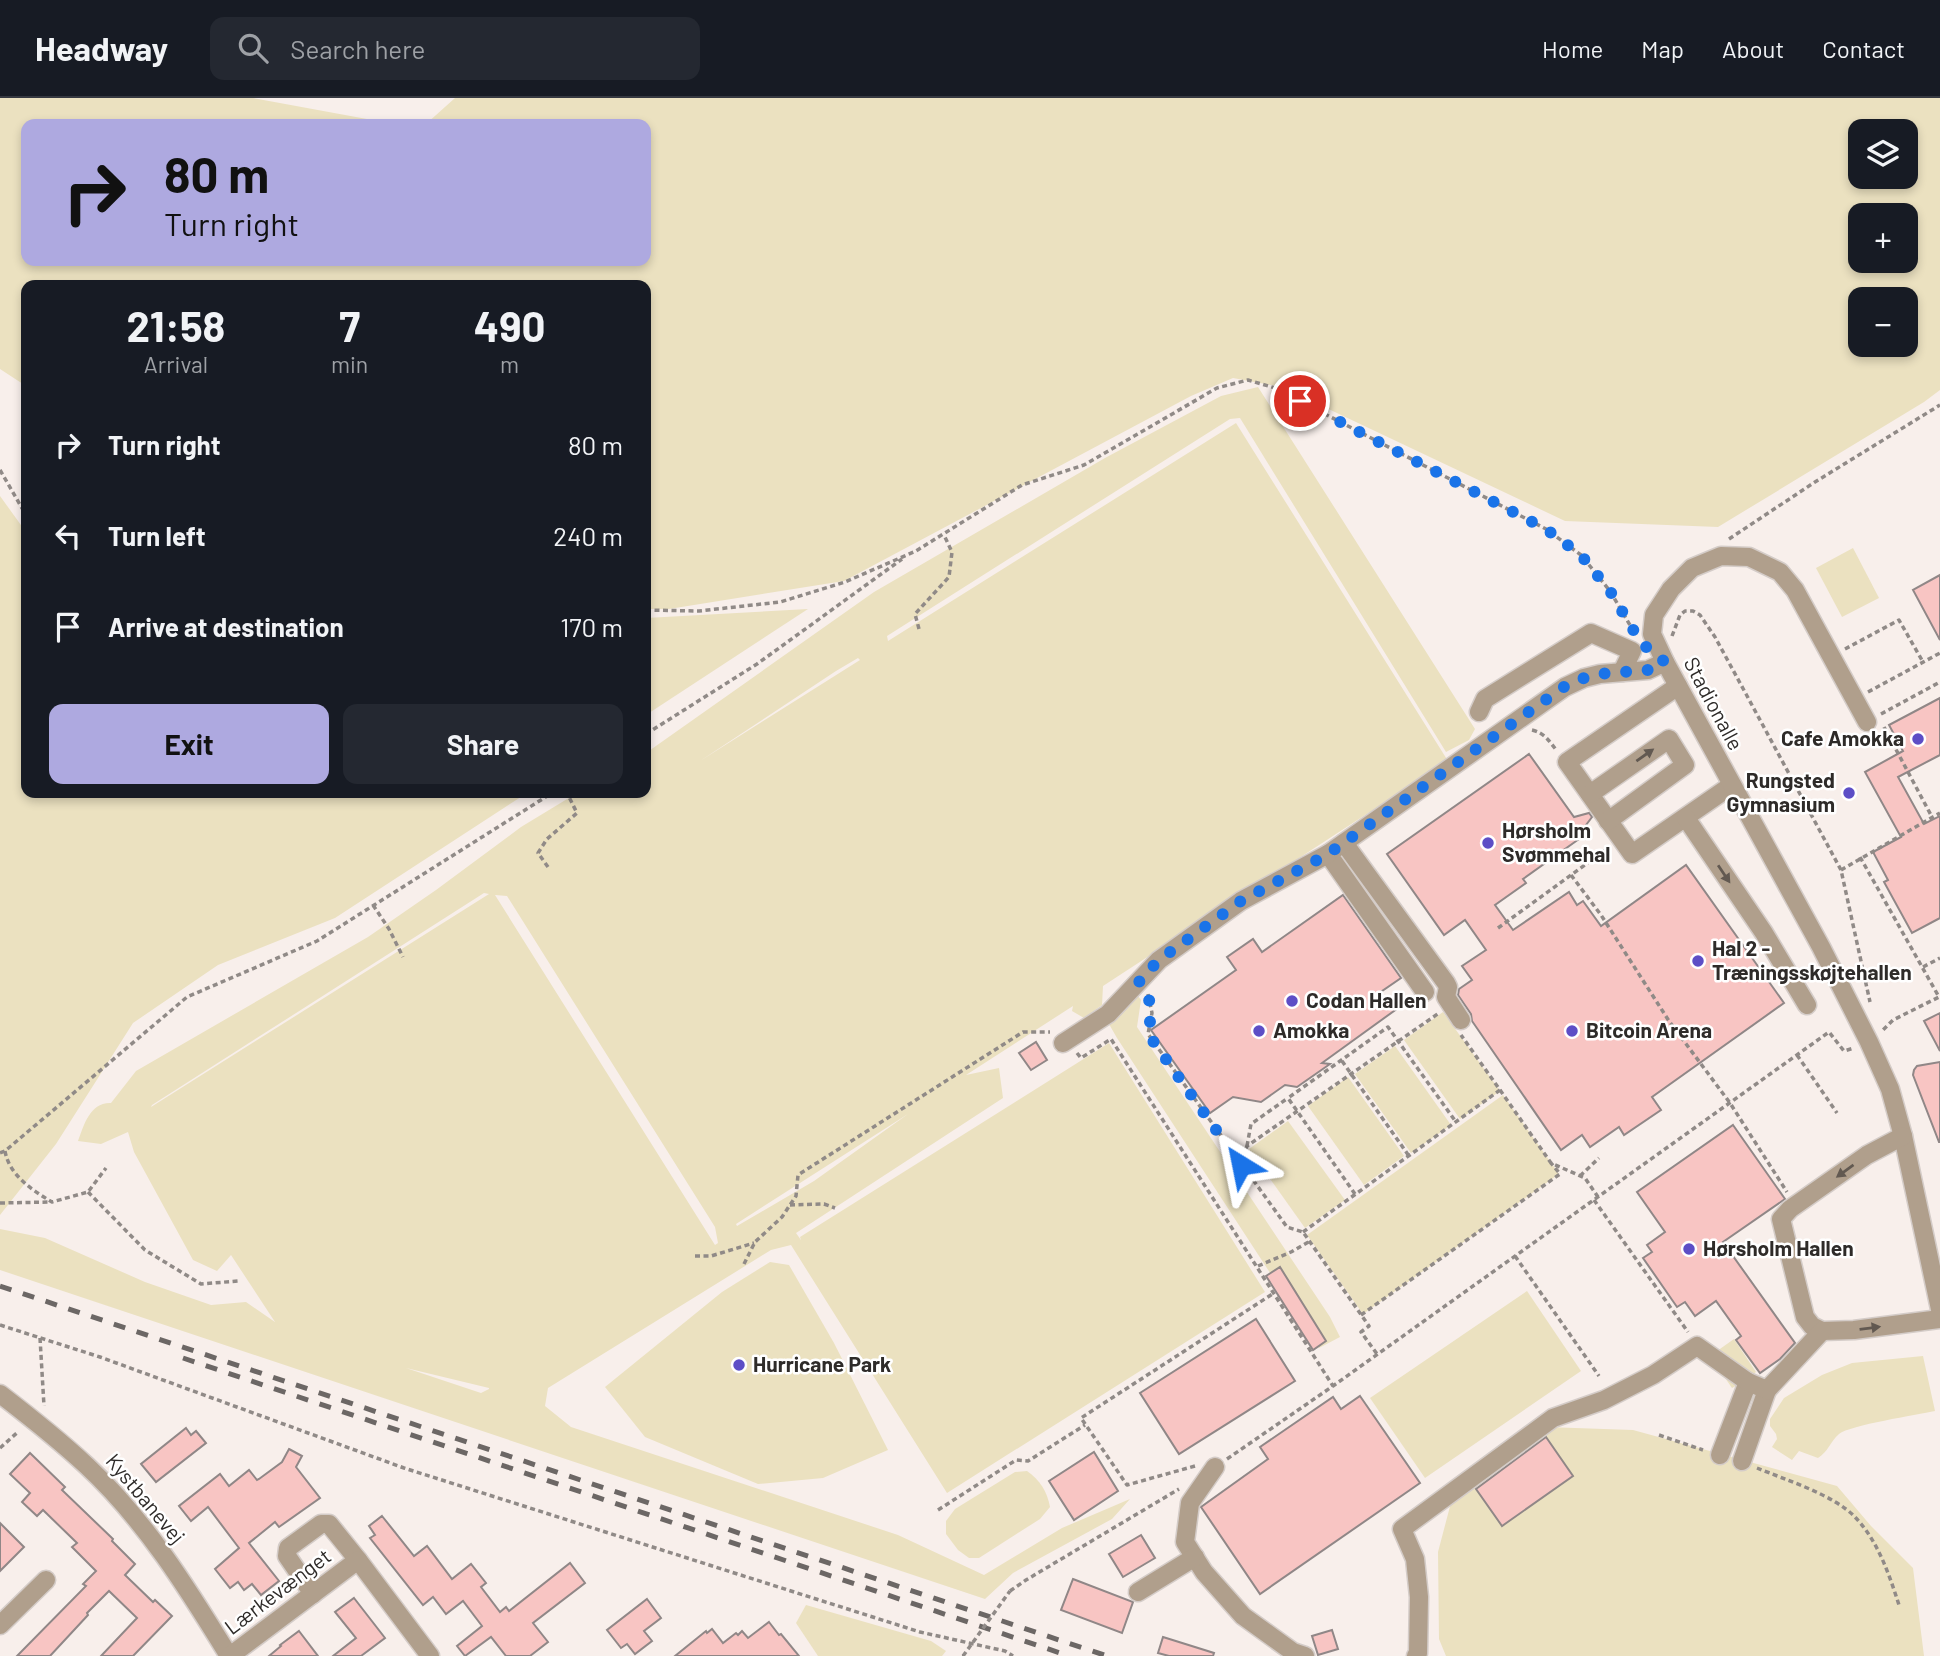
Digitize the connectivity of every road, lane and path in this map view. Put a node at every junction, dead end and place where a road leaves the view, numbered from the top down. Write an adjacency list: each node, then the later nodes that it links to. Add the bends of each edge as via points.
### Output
1 (1940, 405): 6 (path, via 1729,539)
2 (0, 470): 3 (path)
3 (21, 506)
4 (943, 534): 5 (path); 8 (path, via 952,552 949,578 915,614); 9 (path, via 1022,485 1084,465 1217,388 1248,380 1275,388 1546,529 1581,555)
5 (910, 554): 7 (path, via 845,582 780,601 699,611); 21 (path, via 757,664)
6 (1721, 556): 11 (street, via 1749,557 1780,572 1795,590); 12 (street, Stadionalle, via 1692,568 1654,615 1652,635)
7 (651, 610)
8 (919, 629)
9 (1635, 633)
10 (1940, 653): 13 (path)
11 (1831, 657): 13 (path, via 1899,620); 17 (street)
12 (1665, 662): 14 (street, via 1648,670); 16 (street, Stadionalle); 36 (path, via 1680,615 1685,611 1700,615)
13 (1923, 662): 17 (path)
14 (1622, 672): 18 (street, via 1632,651 1591,633 1485,699); 19 (street, via 1584,678 1564,687)
15 (1940, 682): 28 (path, via 1878,716)
16 (1678, 686): 22 (street); 23 (street, Stadionalle)
17 (1854, 699): 20 (street)
18 (1479, 712)
19 (1516, 722): 22 (path, via 1547,737); 32 (street)
20 (1867, 722)
21 (651, 731)
22 (1567, 762): 24 (street)
23 (1732, 785): 29 (street); 47 (street, Stadionalle)
24 (1590, 794): 30 (street); 30 (street, one-way to 30, via 1669,739 1685,765)
25 (544, 798): 38 (path)
26 (570, 798): 35 (path, via 577,813 537,853)
27 (1940, 813): 28 (path)
28 (1932, 817): 34 (path)
29 (1686, 818): 31 (street, via 1632,854); 45 (street, one-way to 45)
30 (1608, 821): 31 (street)
31 (1620, 839): 37 (path)
32 (1344, 843): 33 (street); 49 (street, via 1446,982)
33 (1328, 854): 43 (street, via 1241,901 1159,960); 44 (street)
34 (1861, 857): 36 (path); 42 (path)
35 (548, 867)
36 (1841, 870): 47 (path, via 1870,1003)
37 (1572, 875): 39 (path); 58 (path)
38 (373, 905): 40 (path); 64 (path, via 317,941 187,997)
39 (1498, 928)
40 (403, 957)
41 (1940, 958): 42 (path)
42 (1923, 967): 48 (path, via 1939,997)
43 (1139, 981): 50 (street, via 1108,1014); 68 (path, via 1147,991 1152,1013 1148,1034)
44 (1425, 992)
45 (1807, 1005)
46 (1443, 1010): 51 (path)
47 (1855, 1014): 52 (street, Stadionalle)
48 (1893, 1020)
49 (1459, 1025): 56 (path)
50 (1069, 1039): 76 (path, via 1023,1032 798,1175); 85 (path, via 1081,1058 1111,1039)
51 (1398, 1041): 54 (path, via 1388,1027); 55 (path); 61 (path)
52 (1869, 1042): 53 (path, via 1844,1051 1829,1032); 62 (street, Stadionalle, via 1890,1089)
53 (1797, 1055): 58 (path); 60 (path)
54 (1342, 1060): 55 (path); 57 (path)
55 (1351, 1074): 59 (path); 65 (path)
56 (1500, 1090): 61 (path); 67 (path)
57 (1288, 1098): 59 (path); 63 (path, via 1251,1124)
58 (1730, 1103): 73 (path); 77 (path)
59 (1297, 1111): 63 (path); 72 (path)
60 (1837, 1113)
61 (1455, 1122): 65 (path)
62 (1903, 1136): 77 (street, one-way to 77, via 1867,1155); 88 (street, Stadionalle)
63 (1247, 1146): 68 (path)
64 (3, 1152): 74 (path, via 27,1187)
65 (1409, 1156): 72 (path)
66 (1599, 1158): 70 (path)
67 (1551, 1163): 70 (path); 89 (path, via 1560,1174)
68 (1241, 1165): 79 (path, via 1287,1227)
69 (106, 1168): 71 (path)
70 (1580, 1176): 73 (path)
71 (88, 1192): 74 (path); 86 (path, via 145,1250 201,1284)
72 (1355, 1195): 79 (path)
73 (1596, 1198): 83 (path); 94 (path)
74 (52, 1202): 75 (path)
75 (0, 1203)
76 (790, 1205): 78 (path); 81 (path)
77 (1796, 1205): 92 (street, via 1781,1219 1805,1317)
78 (835, 1208)
79 (1303, 1232): 80 (path)
80 (1310, 1241): 85 (path); 89 (path)
81 (755, 1242): 82 (path, via 711,1256); 84 (path)
82 (695, 1256)
83 (1515, 1256): 95 (path); 96 (path)
84 (744, 1264)
85 (1257, 1266): 87 (path)
86 (238, 1281)
87 (1274, 1293): 98 (path); 102 (path, via 1081,1418)
88 (1940, 1309)
89 (1361, 1315): 95 (path, via 1369,1326 1361,1332)
90 (1940, 1320): 92 (street, one-way to 90)
91 (0, 1325): 93 (path)
92 (1822, 1331): 99 (street)
93 (40, 1338): 101 (path, via 45,1409); 120 (path, via 404,1468 920,1632)
94 (1697, 1346): 97 (street); 122 (street, via 1604,1400 1553,1419 1402,1529 1415,1559 1419,1597)
95 (1377, 1354): 98 (path)
96 (1599, 1376)
97 (1748, 1382): 99 (street); 105 (street)
98 (1333, 1386): 107 (path)
99 (1767, 1390): 106 (street)
100 (0, 1394): 101 (street, Kystbanevej)
101 (32, 1419): 104 (path); 117 (street, Kystbanevej, via 89,1467 138,1522 183,1581)
102 (1085, 1424): 107 (path, via 1126,1485 1198,1465); 109 (path, via 1028,1461 1016,1460)
103 (1659, 1435): 105 (path)
104 (0, 1448)
105 (1720, 1455)
106 (1742, 1461): 115 (path, via 1826,1497 1854,1515 1882,1557)
107 (1215, 1467): 110 (street, via 1189,1503 1185,1542)
108 (1179, 1488): 119 (path, bridge, via 1010,1591)
109 (938, 1510)
110 (1195, 1557): 113 (street); 121 (street, via 1243,1616)
111 (358, 1560): 114 (street, Lærkevænget); 114 (street, via 330,1524 321,1524 288,1548 287,1556); 118 (street, Lærkevænget)
112 (46, 1580): 116 (street)
113 (1138, 1592)
114 (313, 1594): 117 (street, Lærkevænget)
115 (1899, 1605)
116 (0, 1625)
117 (230, 1656)
118 (429, 1656)
119 (962, 1656)
120 (1013, 1656)
121 (1305, 1656)
122 (1416, 1656)

